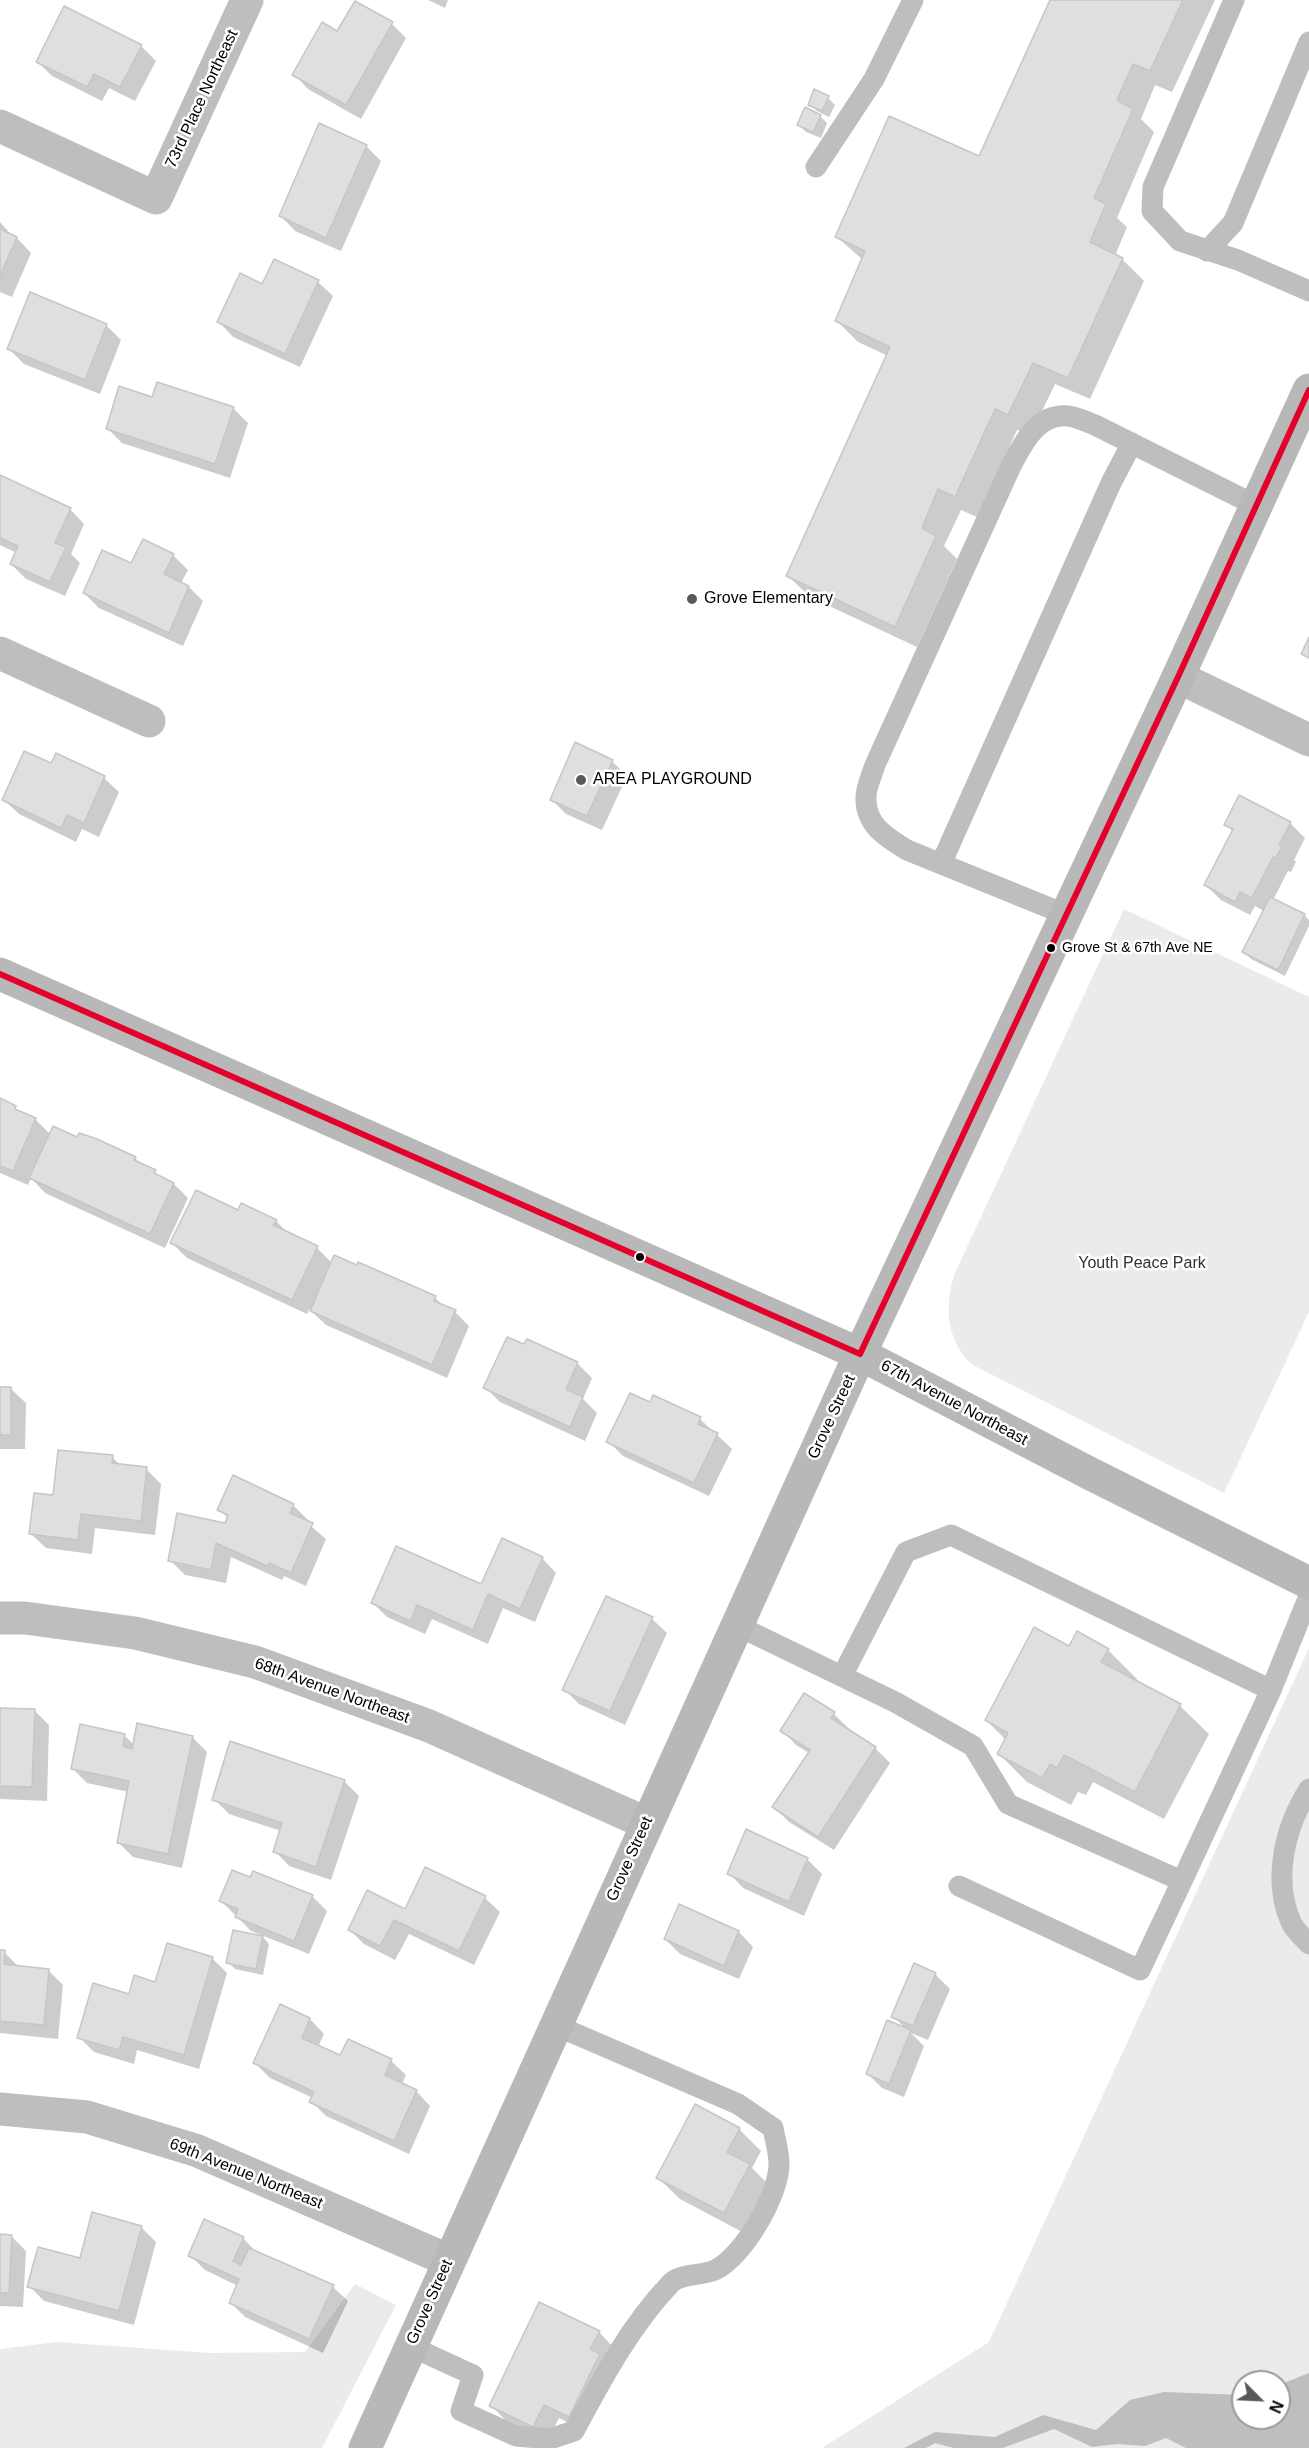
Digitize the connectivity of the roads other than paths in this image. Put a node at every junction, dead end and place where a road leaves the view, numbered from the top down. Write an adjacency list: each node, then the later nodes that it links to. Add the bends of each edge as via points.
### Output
1 (247, 0): 5 (street, 73rd Place Northeast, via 156,198)
2 (913, 0): 6 (lane, via 874,79)
3 (1234, 0): 7 (lane, via 1153,187 1152,211 1164,226 1180,241)
4 (1309, 42): 7 (lane, via 1233,223)
5 (0, 126)
6 (816, 167)
7 (1207, 250): 8 (lane)
8 (1309, 291)
9 (1309, 390): 11 (street, Grove Street)
10 (1132, 443): 11 (lane); 16 (lane); 16 (lane, via 1067,416 1044,422 1027,436 977,540 875,765 866,797 871,823 886,838)
11 (1257, 506): 13 (street, Grove Street)
12 (0, 653): 14 (street)
13 (1178, 677): 15 (street); 17 (street, Grove Street)
14 (148, 721)
15 (1309, 740)
16 (941, 864): 17 (lane)
17 (1066, 915): 19 (street, Grove Street)
18 (0, 974): 19 (street, 67th Avenue Northeast)
19 (860, 1354): 20 (street, 67th Avenue Northeast); 23 (street, Grove Street)
20 (1309, 1583)
21 (1309, 1596): 25 (lane)
22 (0, 1618): 27 (street, 68th Avenue Northeast, via 135,1633 255,1662 429,1726)
23 (736, 1625): 24 (lane); 27 (street, Grove Street)
24 (842, 1676): 25 (lane, via 906,1552 951,1535); 28 (lane, via 973,1746 1008,1804)
25 (1271, 1689): 28 (lane)
26 (1309, 1789): 30 (lane, via 1285,1843 1283,1868 1284,1899 1292,1925)
27 (646, 1822): 31 (street, Grove Street)
28 (1182, 1881): 29 (lane, via 1140,1970)
29 (959, 1886)
30 (1309, 1944)
31 (555, 2025): 33 (street, Grove Street); 34 (lane, via 738,2104 773,2128 779,2164 771,2201 740,2249 715,2270 674,2280 648,2308 603,2376 574,2431 550,2439 516,2436 461,2411 473,2375)
32 (0, 2109): 33 (street, 69th Avenue Northeast, via 87,2116 198,2151)
33 (448, 2260): 34 (street, Grove Street)
34 (410, 2346): 35 (street, Grove Street)
35 (365, 2448)

